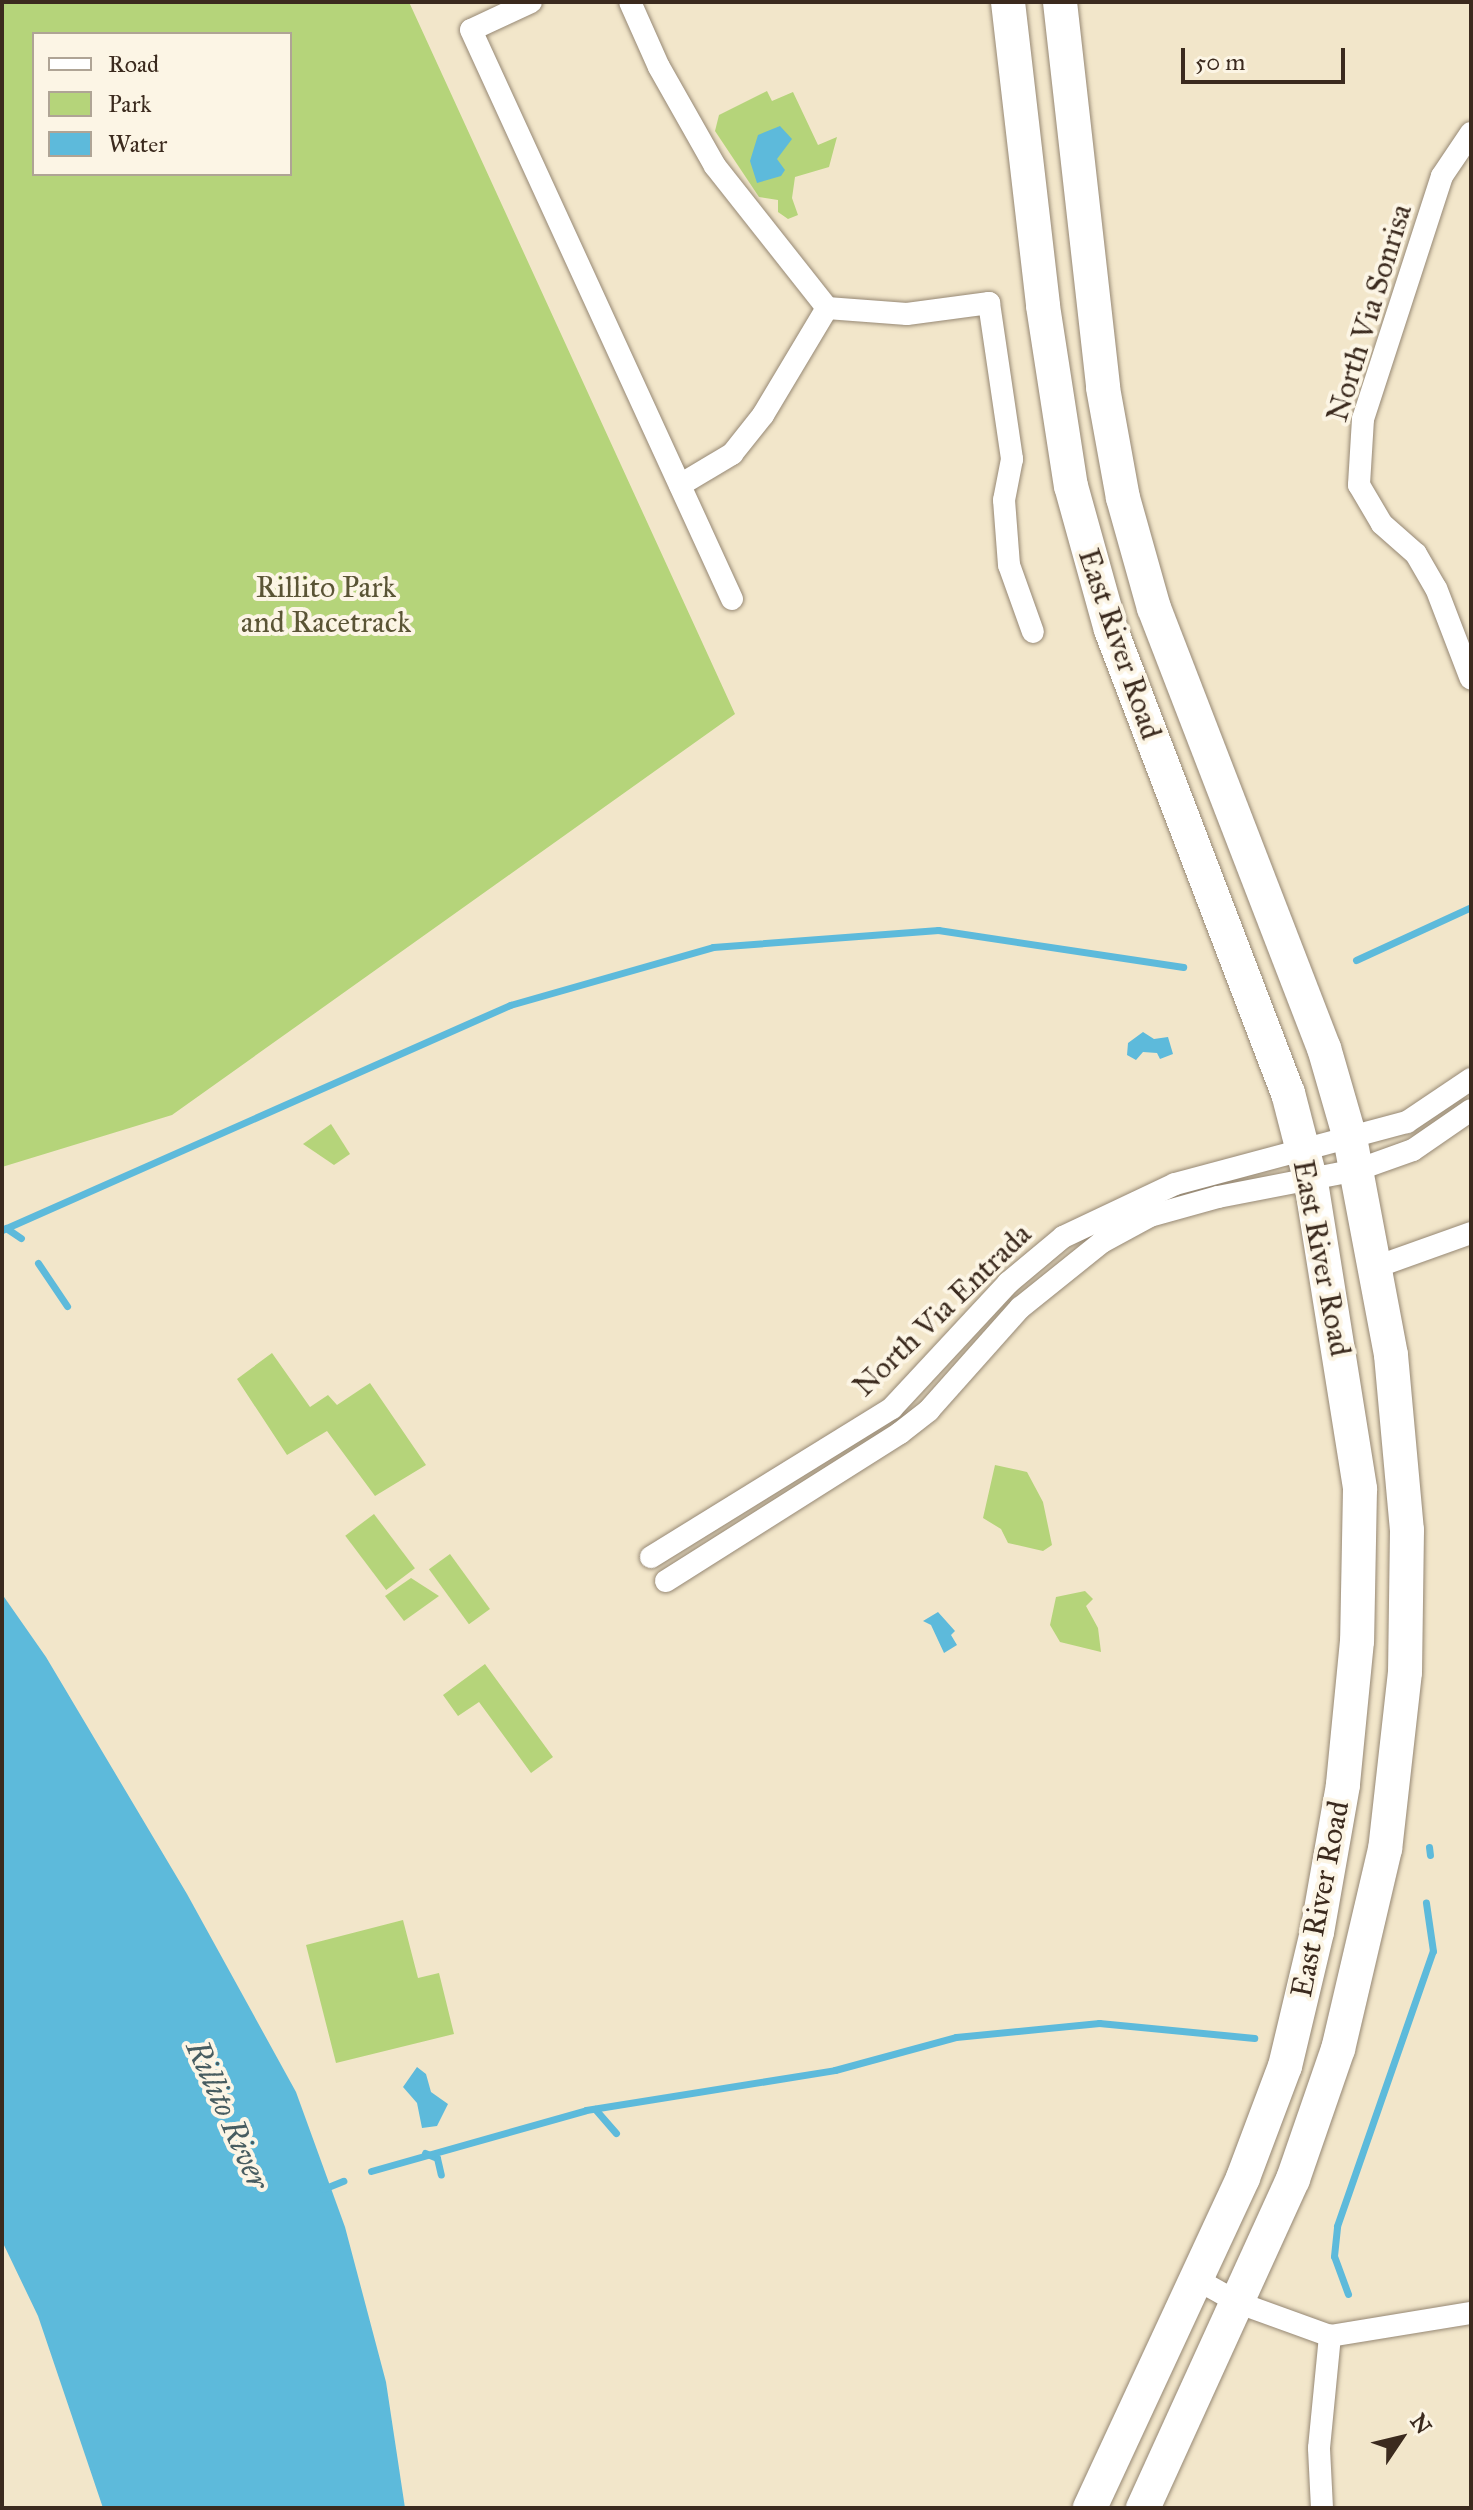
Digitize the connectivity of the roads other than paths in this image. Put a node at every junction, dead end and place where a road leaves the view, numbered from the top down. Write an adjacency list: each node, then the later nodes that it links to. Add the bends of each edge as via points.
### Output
1 (531, 2): 7 (street, via 471,30)
2 (630, 2): 6 (street, via 659,67 715,166)
3 (1008, 2): 14 (main road, East River Road, via 1056,411 1090,560 1116,645 1261,1014)
4 (1060, 2): 13 (main road, East River Road, via 1103,388 1123,498 1154,608 1324,1048)
5 (1471, 133): 10 (street, North Via Sonrisa, via 1442,176 1368,404 1359,485 1382,524 1416,554 1436,588)
6 (827, 308): 7 (street, via 763,415 732,454); 9 (street, via 907,314 989,303 1012,459 1004,500 1009,565)
7 (680, 485): 8 (street)
8 (732, 599)
9 (1033, 632)
10 (1471, 679)
11 (1471, 1079): 13 (street, North Via Entrada)
12 (1471, 1110): 13 (street, North Via Entrada, via 1413,1150)
13 (1354, 1154): 14 (street, North Via Entrada); 14 (street, North Via Entrada); 16 (main road, East River Road)
14 (1306, 1166): 17 (street, North Via Entrada, via 1175,1184 1063,1237 1008,1283 892,1408); 18 (street, North Via Entrada, via 1150,1216 1102,1242 1020,1308 929,1410 900,1433); 19 (main road, East River Road, via 1360,1489 1349,1732 1317,1932 1285,2066)
15 (1471, 1233): 16 (street)
16 (1376, 1267): 20 (main road, East River Road, via 1404,1460 1407,1530 1405,1672 1385,1849 1319,2111)
17 (651, 1557)
18 (666, 1581)
19 (1198, 2280): 20 (street); 23 (main road, East River Road)
20 (1239, 2303): 22 (street); 24 (main road, East River Road)
21 (1471, 2313): 22 (street)
22 (1330, 2336): 25 (street, via 1319,2448)
23 (1090, 2508)
24 (1143, 2508)
25 (1322, 2508)

